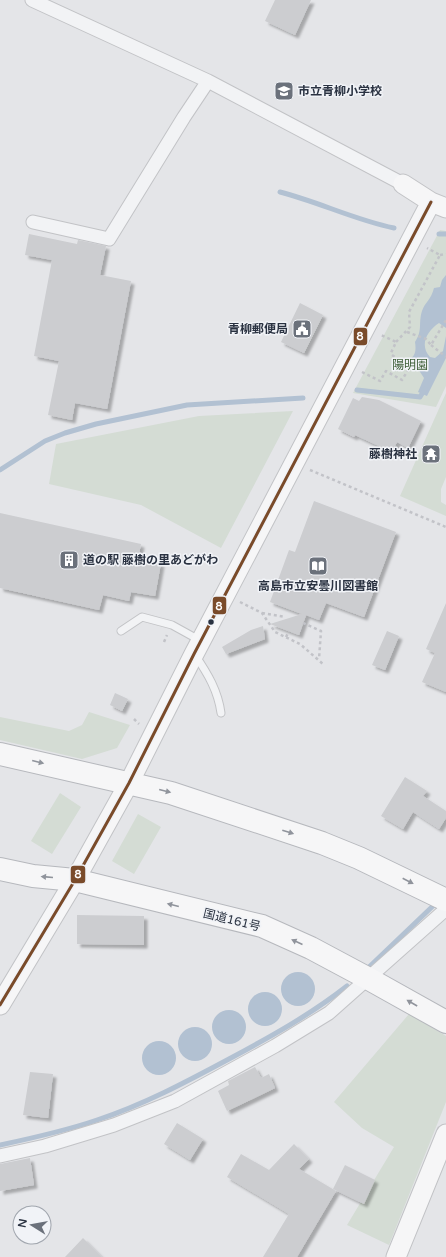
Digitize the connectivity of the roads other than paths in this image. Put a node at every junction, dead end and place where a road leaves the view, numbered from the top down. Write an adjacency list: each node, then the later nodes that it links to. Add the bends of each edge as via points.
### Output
1 (32, 0): 2 (street)
2 (208, 81): 3 (street); 5 (street, via 109,239)
3 (403, 184): 4 (street)
4 (439, 205): 7 (street)
5 (33, 222)
6 (121, 631): 7 (lane, via 142,617 172,625)
7 (197, 647): 8 (lane, via 216,692); 10 (street)
8 (221, 713)
9 (0, 754): 10 (highway, one-way to 10)
10 (129, 782): 12 (street); 13 (highway, one-way to 13, via 171,793 322,843)
11 (0, 869): 12 (highway, 国道161号, one-way to 11, via 33,876)
12 (75, 880): 15 (highway, 国道161号, one-way to 12, via 262,926); 16 (street)
13 (446, 900)
14 (446, 909): 15 (street)
15 (370, 978): 17 (highway, 国道161号, one-way to 15); 19 (street, via 329,1013 175,1101 114,1125 45,1146)
16 (0, 1005)
17 (446, 1022)
18 (446, 1134): 20 (street)
19 (0, 1156)
20 (396, 1257)

